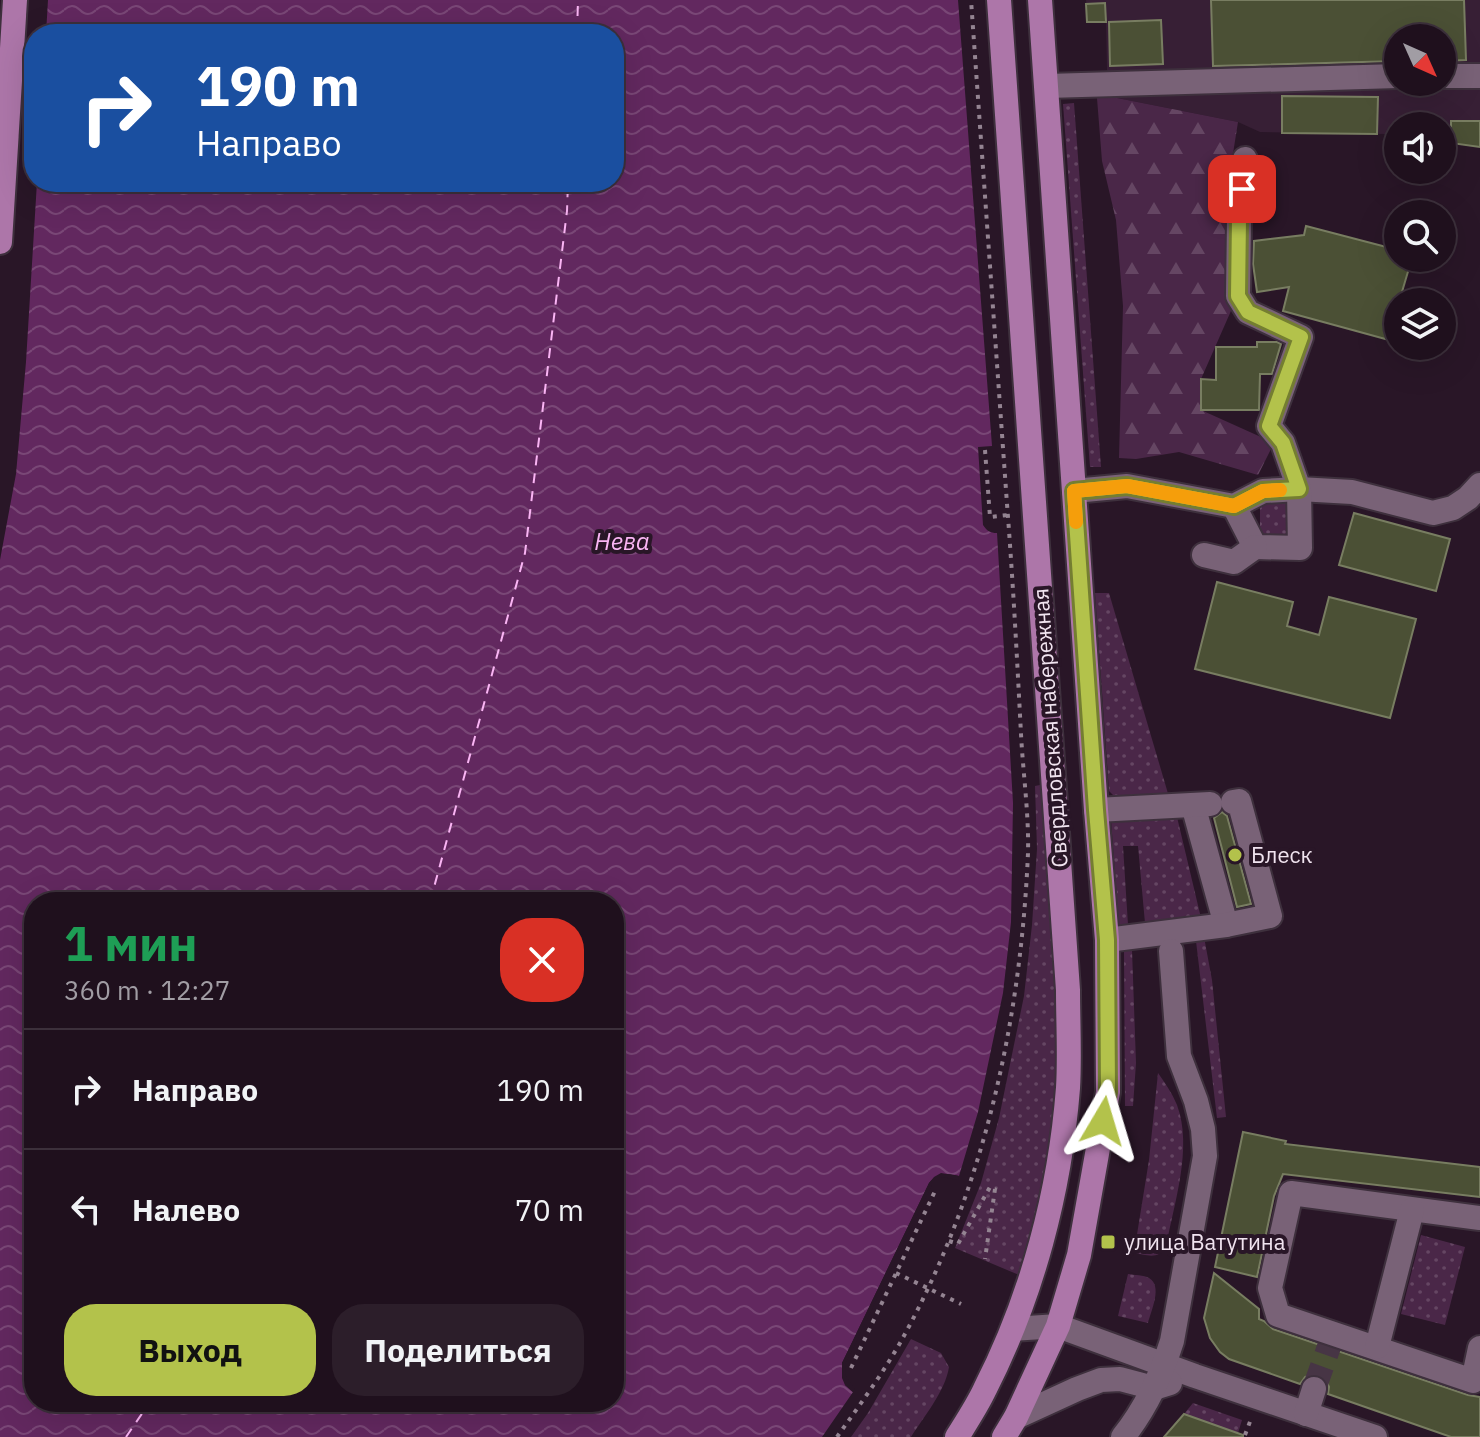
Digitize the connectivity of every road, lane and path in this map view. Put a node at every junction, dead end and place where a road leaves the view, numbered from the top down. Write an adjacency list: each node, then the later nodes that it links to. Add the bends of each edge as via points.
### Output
1 (15, 0): 10 (main road)
2 (971, 0): 16 (path)
3 (999, 0): 33 (main road, Свердловская набережная, via 1068,990 1068,1088 1057,1171 1037,1259)
4 (1040, 0): 8 (main road, Свердловская набережная)
5 (1384, 76): 8 (street)
6 (1456, 76): 7 (street)
7 (1480, 76)
8 (1047, 86): 14 (main road, Свердловская набережная)
9 (1245, 159): 13 (street, via 1238,296 1248,312 1301,337 1269,426 1283,443)
10 (0, 242)
11 (985, 450): 16 (path, via 990,517)
12 (1480, 485): 13 (street, via 1453,508 1433,513 1352,492)
13 (1299, 489): 15 (street, via 1263,491); 17 (street, via 1300,548)
14 (1074, 491): 15 (street, via 1127,486); 20 (main road, Свердловская набережная)
15 (1234, 506): 17 (street)
16 (1008, 515): 27 (path, via 1028,849 1023,925 990,1116)
17 (1255, 547): 18 (street, via 1234,562)
18 (1204, 555)
19 (1212, 804): 20 (street); 21 (street); 21 (street, via 1239,801 1270,916)
20 (1096, 810): 22 (main road, Свердловская набережная)
21 (1226, 925): 22 (street)
22 (1107, 940): 32 (main road, Свердловская набережная, via 1108,1092 1079,1255)
23 (1171, 951): 36 (street, via 1179,1056 1196,1101 1205,1156)
24 (936, 1189): 29 (path)
25 (1412, 1210): 26 (street); 34 (street); 34 (street, via 1291,1193 1270,1288 1278,1315 1332,1339)
26 (1480, 1218)
27 (949, 1241): 28 (path, via 958,1244 990,1187 995,1189); 30 (path)
28 (985, 1259)
29 (896, 1273): 30 (path); 37 (path)
30 (927, 1288): 31 (path); 45 (path, via 906,1332)
31 (961, 1304)
32 (1058, 1326): 33 (street); 36 (street); 43 (main road, Свердловская набережная)
33 (1013, 1329): 46 (main road, Свердловская набережная)
34 (1377, 1347): 35 (street, via 1473,1381)
35 (1480, 1348)
36 (1165, 1365): 38 (street); 39 (street)
37 (851, 1368)
38 (1195, 1376): 39 (street); 41 (street)
39 (1154, 1388): 43 (street, via 1101,1380); 47 (street)
40 (1314, 1389): 41 (street)
41 (1306, 1414): 48 (street)
42 (1252, 1417): 44 (path)
43 (1010, 1427)
44 (1245, 1435)
45 (837, 1437)
46 (957, 1437)
47 (1123, 1437)
48 (1375, 1437)

